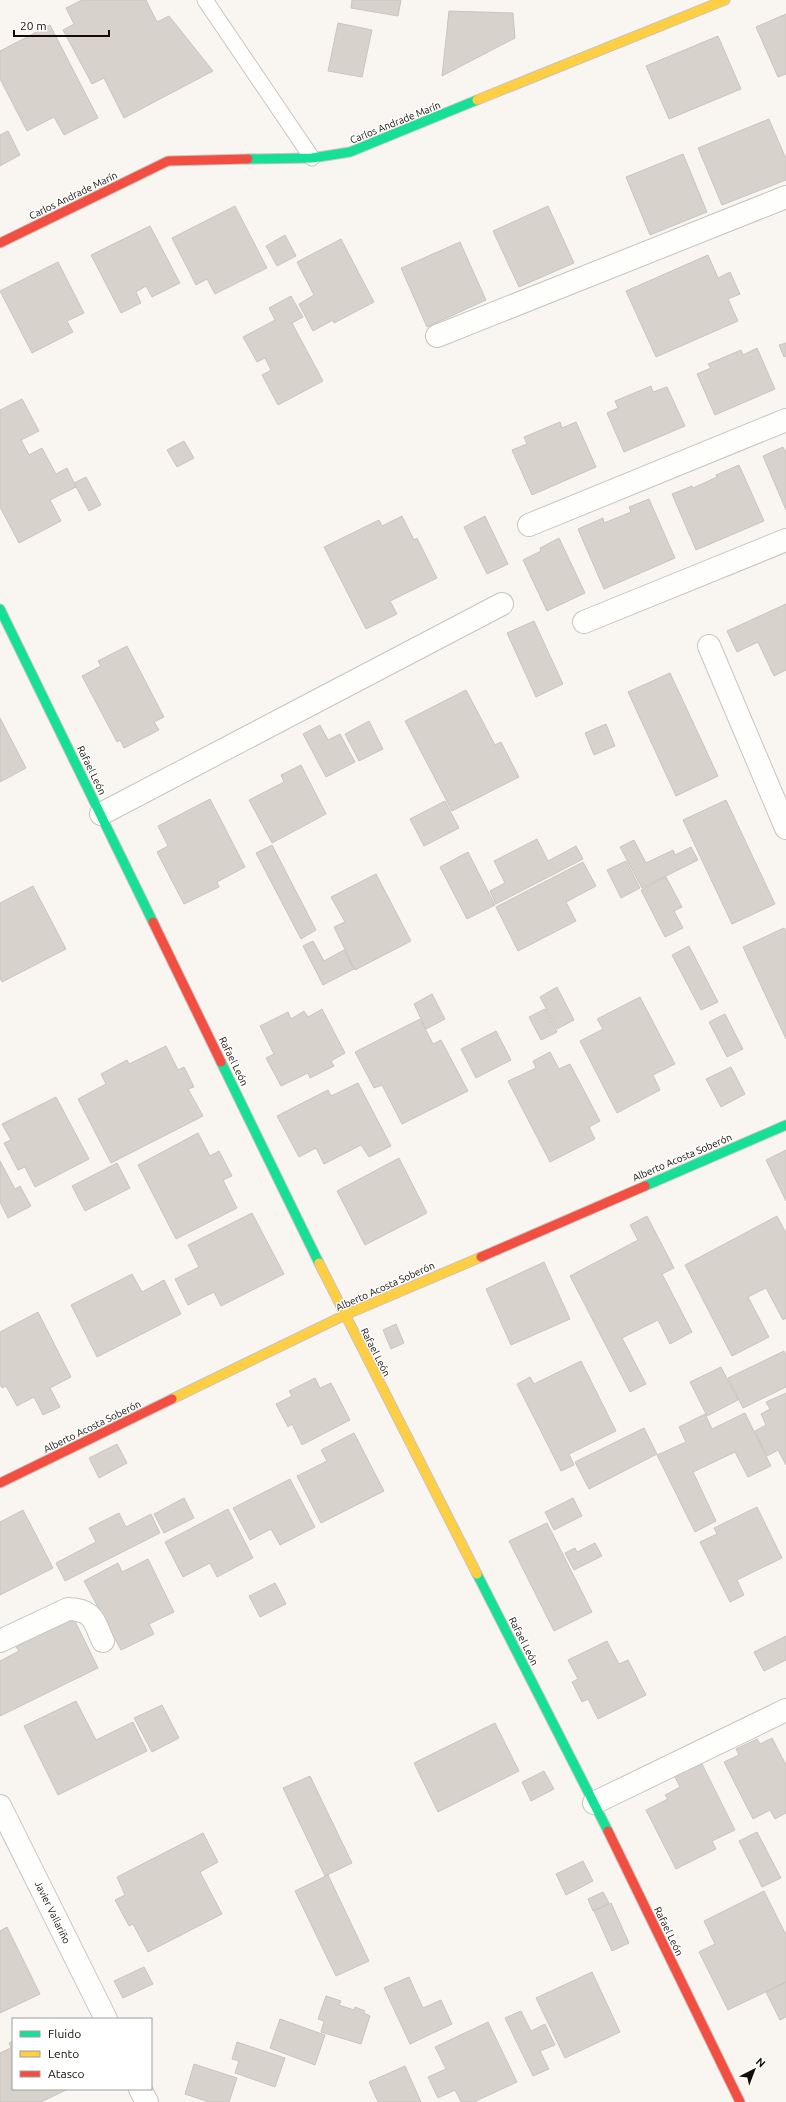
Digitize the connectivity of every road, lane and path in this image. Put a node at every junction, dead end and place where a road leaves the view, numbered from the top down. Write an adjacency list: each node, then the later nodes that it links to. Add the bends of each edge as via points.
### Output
1 (205, 0): 3 (lane)
2 (725, 0): 3 (street, Carlos Andrade Marín, via 350,152)
3 (312, 158): 5 (street, Carlos Andrade Marín, via 168,161)
4 (786, 197): 6 (street)
5 (0, 243)
6 (437, 336)
7 (786, 420): 8 (street)
8 (529, 525)
9 (786, 540): 12 (street)
10 (502, 604): 14 (street)
11 (0, 609): 14 (street, Rafael León)
12 (584, 622)
13 (708, 646): 15 (street)
14 (101, 814): 17 (street, Rafael León)
15 (786, 828)
16 (786, 1124): 17 (street, Alberto Acosta Soberón)
17 (345, 1315): 18 (street, Alberto Acosta Soberón); 22 (street, Rafael León)
18 (0, 1483)
19 (0, 1641): 20 (street, via 68,1608 80,1609 90,1614)
20 (103, 1641)
21 (786, 1710): 22 (street)
22 (594, 1803): 27 (street, Rafael León)
23 (0, 1806): 24 (street, Javier Vallariño)
24 (106, 2018)
25 (141, 2090): 26 (street)
26 (147, 2102)
27 (740, 2102)

